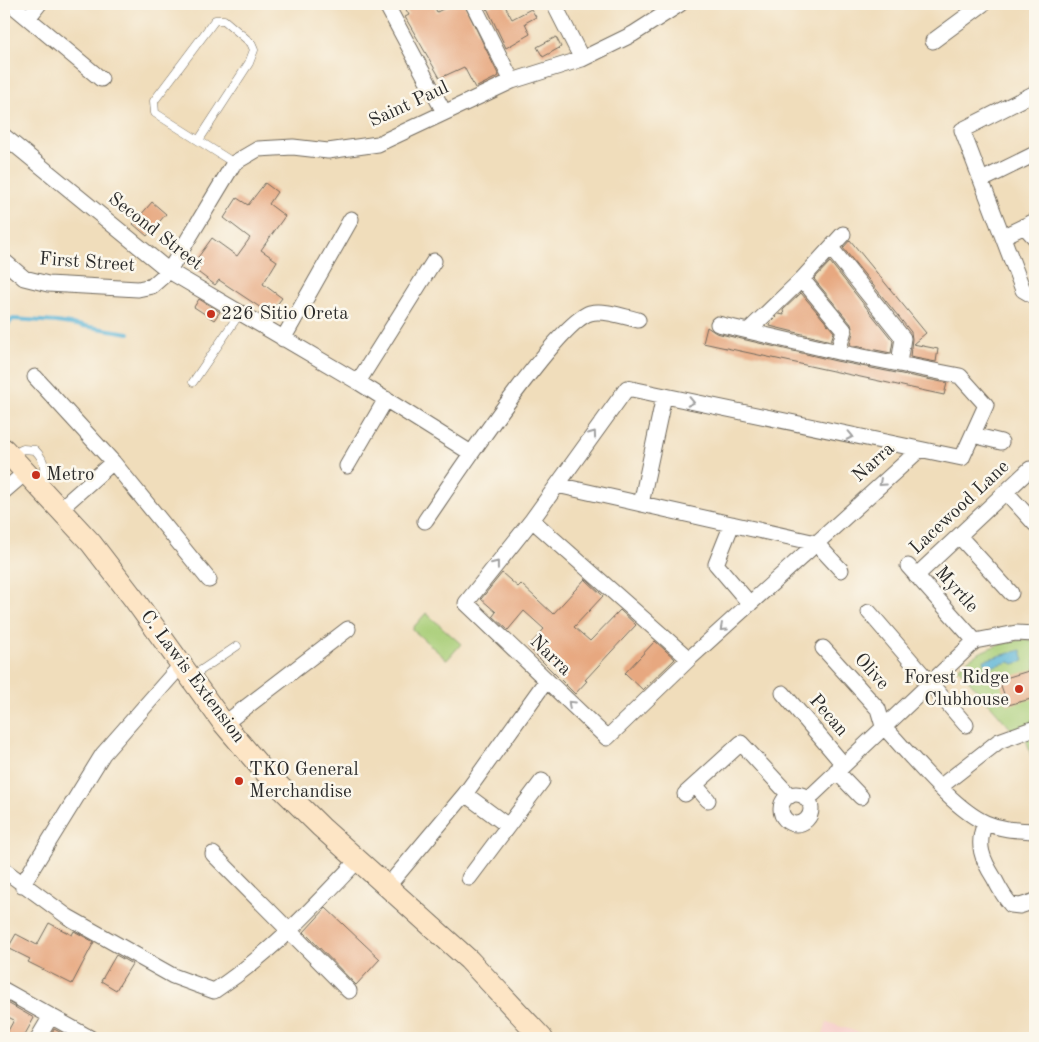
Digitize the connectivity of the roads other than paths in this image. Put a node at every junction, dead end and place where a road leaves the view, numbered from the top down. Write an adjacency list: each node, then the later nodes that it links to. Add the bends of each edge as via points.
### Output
1 (11, 4): 8 (street)
2 (39, 4): 8 (street)
3 (386, 4): 14 (street)
4 (472, 4): 12 (street)
5 (554, 4): 10 (street)
6 (680, 4): 10 (street, Saint Paul, via 633,34)
7 (983, 4): 9 (street)
8 (28, 18): 11 (street)
9 (933, 41)
10 (582, 59): 12 (street, Saint Paul)
11 (101, 79)
12 (512, 81): 14 (street, Saint Paul)
13 (1035, 93): 19 (street, via 962,130)
14 (444, 112): 18 (street, Saint Paul, via 378,144 328,151 293,147 258,149)
15 (4, 136): 28 (street, Second Street)
16 (199, 140): 16 (lane, via 155,113 154,101 218,18 251,43 254,50 249,63); 18 (lane)
17 (1035, 154): 19 (street)
18 (234, 162): 28 (street)
19 (982, 180): 23 (street)
20 (351, 219): 35 (street)
21 (1030, 224): 23 (street); 24 (street)
22 (843, 234): 25 (street)
23 (1004, 236): 30 (street, via 1023,290)
24 (1035, 238)
25 (831, 248): 29 (street); 37 (street, via 904,338)
26 (4, 261): 28 (street, First Street, via 24,278 48,284 138,289 152,286)
27 (434, 261): 40 (street)
28 (169, 272): 31 (street, Second Street)
29 (802, 279): 34 (street); 36 (street, via 844,330)
30 (1035, 297)
31 (240, 313): 35 (street, Second Street); 39 (lane)
32 (638, 320): 47 (street, via 598,312 576,321 540,362)
33 (718, 324): 34 (street)
34 (748, 331): 36 (street)
35 (283, 339): 40 (street, Second Street)
36 (838, 352): 37 (street)
37 (899, 363): 43 (street, via 960,376 986,405)
38 (35, 377): 48 (street)
39 (193, 382)
40 (358, 382): 42 (street, Second Street)
41 (664, 396): 45 (street, Narra, one-way to 45); 52 (street, Narra, one-way to 41, via 627,388); 56 (street)
42 (386, 399): 47 (street, Second Street); 49 (street)
43 (972, 435): 44 (street); 45 (street, via 962,458)
44 (1001, 442)
45 (918, 451): 63 (street, Narra, one-way to 63)
46 (7, 452): 51 (street, C. Lawis Extension); 53 (lane, via 35,450 43,458 45,467)
47 (471, 453): 59 (street)
48 (113, 462): 57 (street); 66 (street)
49 (347, 466)
50 (1030, 469): 55 (street, Lacewood Lane)
51 (26, 472): 53 (street, C. Lawis Extension); 54 (street)
52 (557, 484): 56 (street); 58 (street, Narra)
53 (41, 488): 57 (street, C. Lawis Extension)
54 (4, 491)
55 (1006, 492): 61 (street); 62 (street, Lacewood Lane)
56 (641, 504): 60 (street)
57 (60, 509): 76 (street, C. Lawis Extension, via 91,543)
58 (532, 520): 75 (street); 77 (street, Narra, one-way to 58, via 466,603)
59 (426, 521)
60 (732, 524): 63 (street); 68 (street, via 716,564)
61 (1035, 524)
62 (959, 536): 65 (street, Lacewood Lane); 67 (street)
63 (816, 543): 64 (street); 68 (street, Narra)
64 (841, 570)
65 (912, 571): 72 (street, Myrtle)
66 (208, 580)
67 (1011, 593)
68 (750, 604): 75 (street, Narra, one-way to 75)
69 (869, 612): 78 (street)
70 (348, 629): 80 (street)
71 (1035, 634): 72 (street, via 1016,633)
72 (976, 641): 78 (street)
73 (237, 646): 76 (lane)
74 (823, 648): 82 (street, Olive, via 878,709)
75 (689, 659): 77 (street, Narra, one-way to 77, via 607,738)
76 (186, 671): 80 (street, C. Lawis Extension); 99 (street, via 102,754)
77 (546, 681): 87 (street)
78 (930, 683): 81 (street); 82 (street)
79 (783, 693): 84 (street, Pecan)
80 (224, 724): 96 (street, C. Lawis Extension, via 263,770)
81 (966, 725)
82 (883, 726): 84 (street); 86 (street, Olive)
83 (1035, 728): 86 (street, via 999,741)
84 (840, 768): 89 (street, Pecan); 91 (street)
85 (542, 781): 93 (street)
86 (940, 786): 92 (street, Olive, via 964,810)
87 (465, 794): 93 (street); 100 (street)
88 (790, 796): 90 (street, via 741,743 690,789); 91 (street, via 796,794); 91 (street, via 782,803 781,809 790,823 806,820 811,810)
89 (861, 797)
90 (708, 800)
91 (807, 800)
92 (985, 823): 94 (street, Olive, via 1002,829); 101 (street, via 980,834 981,856 1005,898 1011,905 1020,906)
93 (508, 826): 98 (street)
94 (1035, 831)
95 (213, 854): 102 (street)
96 (357, 860): 100 (street, C. Lawis Extension); 102 (street)
97 (4, 870): 99 (street)
98 (469, 878)
99 (22, 886): 102 (street, via 173,976 214,991 249,968)
100 (387, 887): 108 (street, C. Lawis Extension, via 469,960)
101 (1035, 901)
102 (290, 931): 104 (street)
103 (4, 990): 105 (street)
104 (349, 991)
105 (51, 1016): 106 (street); 107 (street)
106 (38, 1038)
107 (90, 1038)
108 (542, 1038)

